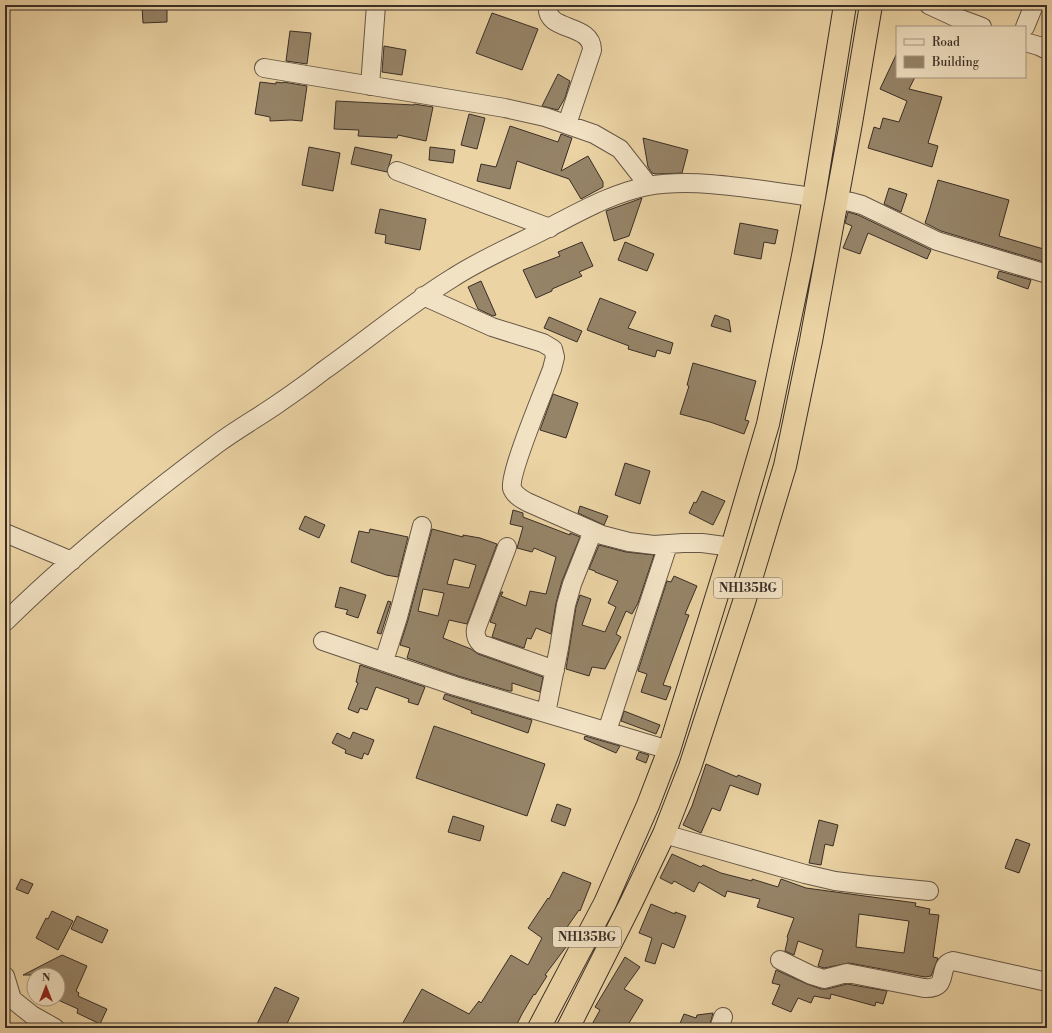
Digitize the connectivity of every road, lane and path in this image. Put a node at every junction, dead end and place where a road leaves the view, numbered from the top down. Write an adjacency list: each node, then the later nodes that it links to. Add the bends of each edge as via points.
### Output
1 (376, 5): 12 (street)
2 (548, 5): 13 (street, via 549,15 554,21 586,36 592,42 592,50)
3 (845, 5): 16 (highway, NH135BG)
4 (871, 5): 17 (highway, NH135BG)
5 (929, 5): 7 (street)
6 (1034, 5): 8 (street)
7 (979, 26)
8 (1025, 26)
9 (1026, 42): 10 (street)
10 (1047, 50)
11 (264, 68): 12 (street)
12 (370, 86): 13 (street, via 505,108)
13 (567, 124): 15 (street, via 594,134 620,149)
14 (397, 171): 18 (street)
15 (649, 186): 16 (street, via 720,185); 18 (street, via 621,193 597,203)
16 (814, 197): 26 (highway, NH135BG, via 768,424)
17 (837, 200): 19 (street, via 862,206 937,241); 35 (highway, NH135BG, via 785,466 708,715)
18 (550, 228): 20 (street, via 458,274)
19 (1047, 274)
20 (423, 296): 22 (street, via 492,327 543,343 553,349 555,357 552,369 521,452 512,488 516,496 527,502); 27 (street, via 356,348 219,442 161,486)
21 (422, 526): 30 (street)
22 (593, 531): 24 (street, via 629,542); 31 (street, via 572,584)
23 (5, 533): 27 (street)
24 (668, 545): 26 (street, via 702,543); 33 (street)
25 (507, 547): 31 (street, via 475,635 481,644)
26 (732, 547): 34 (highway, NH135BG)
27 (72, 561): 28 (street)
28 (5, 622)
29 (323, 641): 30 (street)
30 (384, 661): 32 (street, via 455,686)
31 (555, 670): 32 (street)
32 (546, 713): 33 (street)
33 (607, 731): 34 (street)
34 (669, 750): 41 (highway, NH135BG, via 605,903)
35 (664, 834): 36 (street, via 835,881); 42 (highway, NH135BG)
36 (929, 891)
37 (780, 960): 39 (street, via 824,979 847,973 924,988 940,984 945,967 948,962 953,961)
38 (5, 976): 40 (street, via 12,999 32,1015)
39 (1047, 982)
40 (55, 1028)
41 (539, 1028)
42 (568, 1028)

